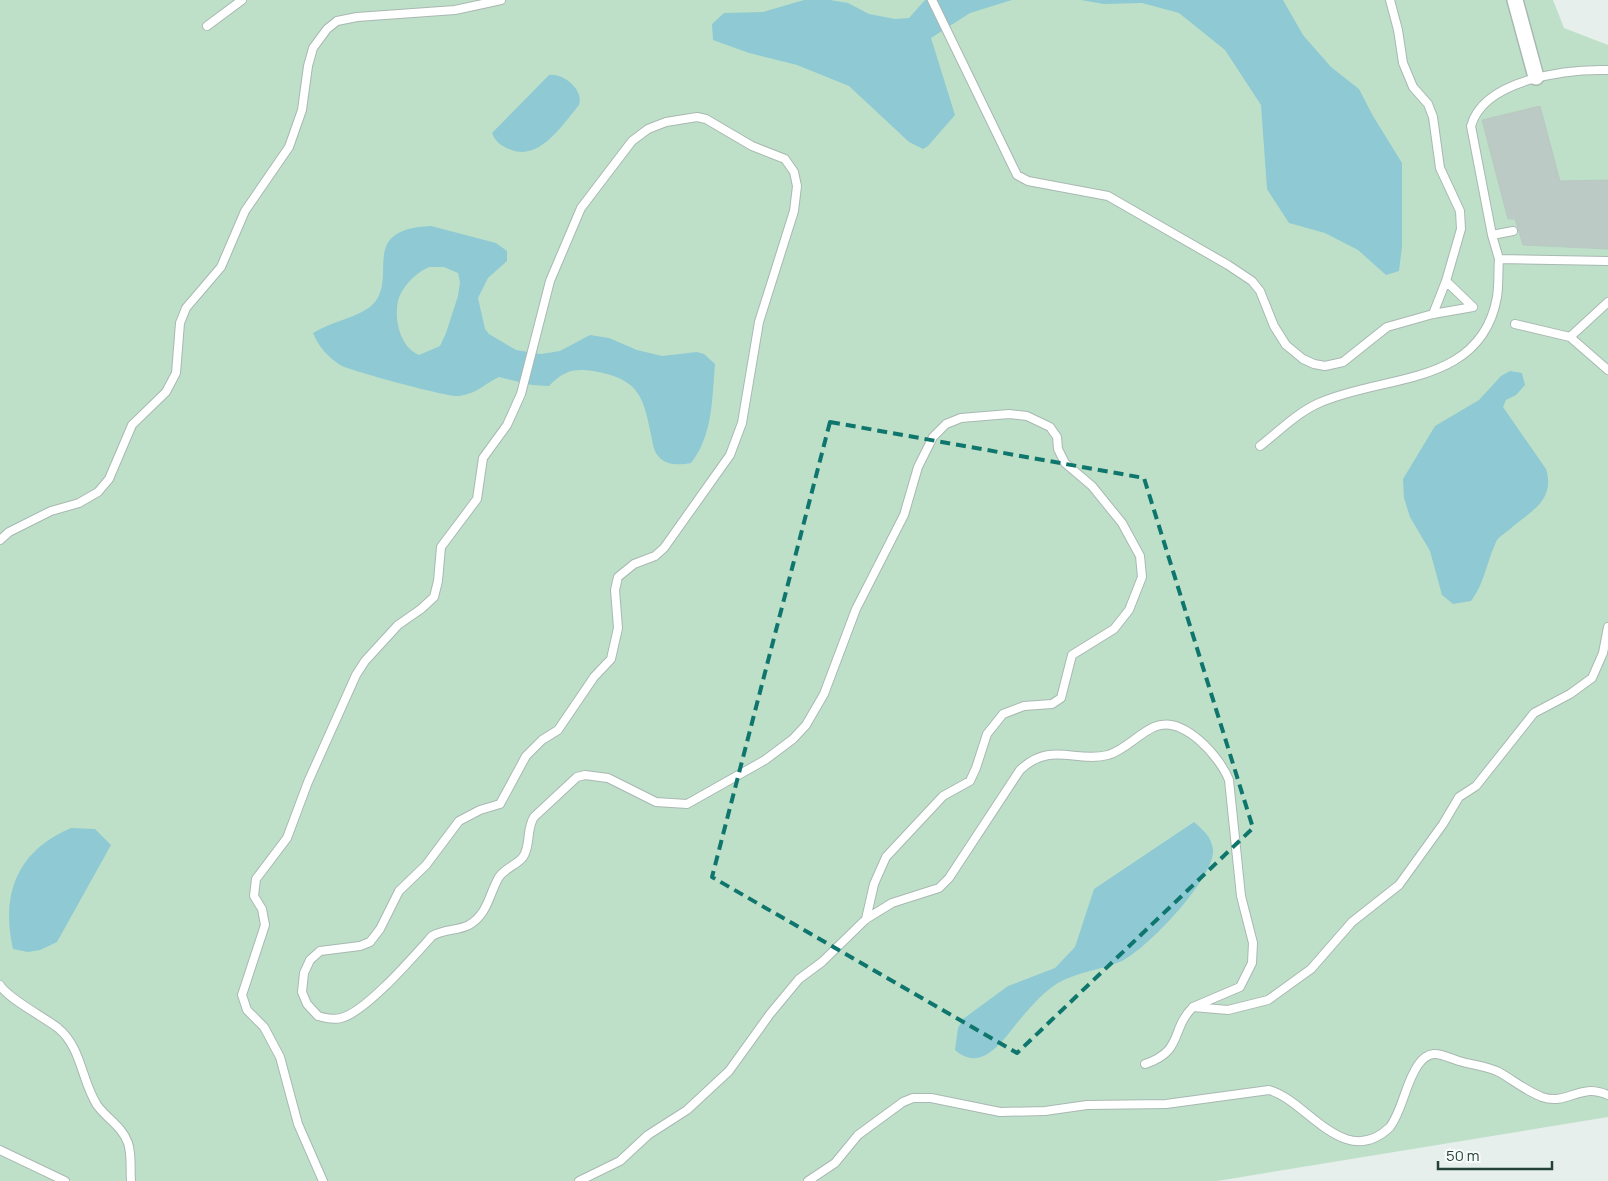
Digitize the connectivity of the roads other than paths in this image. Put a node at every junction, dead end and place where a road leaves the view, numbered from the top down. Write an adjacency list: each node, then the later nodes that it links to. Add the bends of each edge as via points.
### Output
1 (242, 0): 6 (lane)
2 (502, 0): 20 (lane, via 456,10 357,17 337,21 327,29 313,48 302,110 289,147 245,211 221,267 186,308 180,323 176,373 166,392 132,425 109,480 98,492 51,511 9,532)
3 (932, 0): 15 (lane, via 1017,174 1028,181 1108,196 1252,281 1260,291 1280,337 1303,359 1319,365 1343,362 1387,327)
4 (1390, 0): 13 (lane, via 1403,63 1413,87 1428,104 1433,117 1440,168 1460,211 1461,229)
5 (1515, 0): 8 (street)
6 (207, 26)
7 (1608, 70): 8 (lane, via 1582,69)
8 (1536, 77): 10 (lane, via 1491,99 1474,116 1471,126)
9 (1513, 231): 10 (lane)
10 (1492, 235): 11 (lane)
11 (1499, 258): 12 (lane); 19 (lane, via 1494,305 1482,337 1468,352 1433,373 1350,392 1317,404)
12 (1608, 261)
13 (1446, 281): 15 (lane); 15 (lane, via 1473,308)
14 (1608, 302): 17 (lane)
15 (1433, 314)
16 (1515, 324): 17 (lane)
17 (1570, 337): 18 (lane)
18 (1608, 370)
19 (1260, 446)
20 (0, 540)
21 (1608, 627): 24 (lane, via 1604,653 1592,678 1534,713 1476,786 1459,797 1398,885 1352,922 1311,969 1268,1000 1228,1010)
22 (866, 919): 24 (lane, via 892,903 939,888 950,878 1020,770 1032,758 1056,754 1109,754 1156,726 1176,727 1198,738 1219,758 1229,780 1241,896 1253,942 1250,971 1240,987); 30 (lane, via 874,884 886,857 943,796 970,781 995,721 1014,708 1052,704 1061,698 1072,656 1114,629 1129,610 1142,578 1140,556 1122,523 1092,486 1065,463 1050,426 1027,416 1009,414 961,418 946,424 933,437 918,467 904,515 856,609 824,694 793,740 766,760 687,804 656,802 601,775 577,776 529,824 523,857 500,876 487,906 474,921 432,936 368,1002 343,1018 318,1016 302,992 304,973 310,960 320,951 370,942 399,891 426,865 459,821 500,804 526,756 558,730 594,676 611,660 618,628 615,590 618,578 634,564 655,556 664,548 730,455 742,423 759,322 794,211 797,186 794,172 785,159 752,146 706,119 697,117 666,122 648,129 632,141 581,208 550,281 521,394 506,425 483,458 477,499 441,547 434,596 398,625 356,675 308,782 289,834 256,879 254,896 262,909 265,926 242,995 247,1010 264,1026 280,1057 298,1124); 31 (lane, via 800,979 729,1071 687,1110 648,1135 620,1161)
23 (0, 985): 29 (lane, via 58,1028 70,1041 98,1107 117,1125 127,1141)
24 (1193, 1007): 25 (lane, via 1167,1054)
25 (1146, 1064)
26 (1608, 1096): 32 (lane, via 1592,1090 1549,1098 1484,1066 1446,1054 1431,1054 1418,1065 1390,1127 1382,1135 1367,1140 1355,1140 1324,1130 1269,1090 1166,1104 1087,1105 1044,1111 1000,1112 931,1098 913,1098 858,1135 835,1163)
27 (0, 1150): 28 (lane)
28 (65, 1181)
29 (131, 1181)
30 (323, 1181)
31 (579, 1181)
32 (808, 1181)

